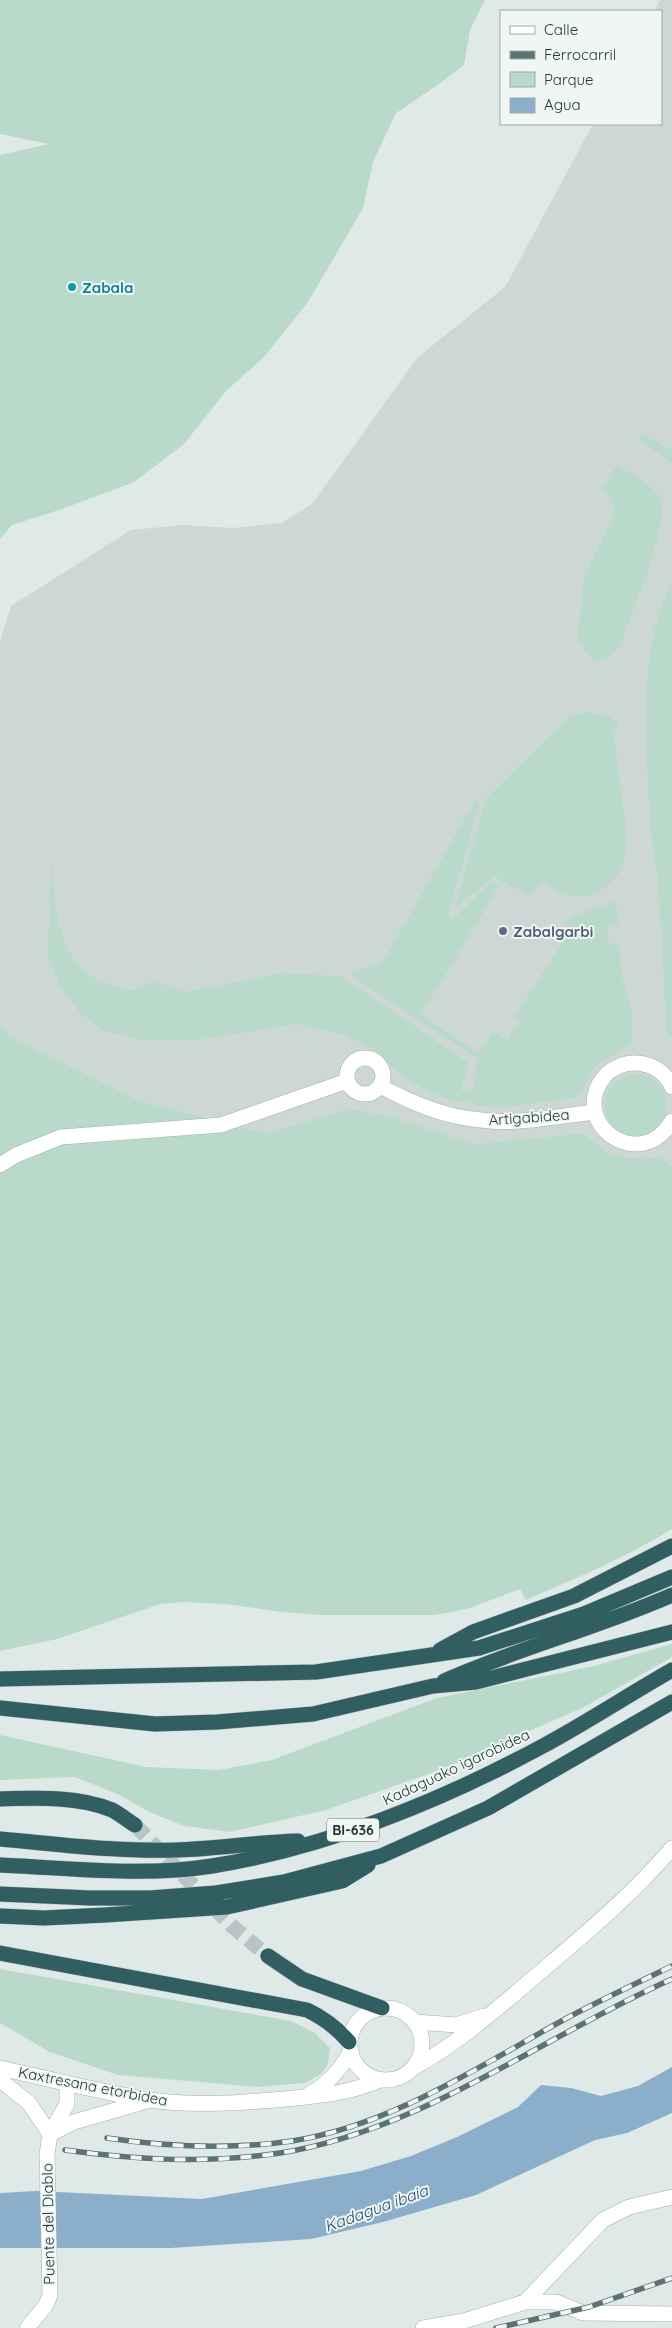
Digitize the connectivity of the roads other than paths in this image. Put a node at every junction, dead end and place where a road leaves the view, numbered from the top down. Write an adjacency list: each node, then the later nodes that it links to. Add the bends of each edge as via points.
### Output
1 (347, 1081): 2 (street, via 359,1094 371,1093); 2 (street, via 347,1071 363,1058 374,1061 381,1069); 6 (street, via 221,1125 61,1137)
2 (380, 1086): 4 (street, Artigabidea, via 413,1103 481,1121 518,1121)
3 (672, 1087): 4 (street, via 662,1073 645,1064 618,1066 598,1085 594,1098)
4 (595, 1112): 5 (street, via 600,1124 618,1141 644,1144)
5 (670, 1130)
6 (0, 1165)
7 (672, 1546): 11 (highway, via 574,1596 473,1632)
8 (672, 1577): 11 (highway, via 574,1617 479,1648)
9 (672, 1595): 14 (highway, via 622,1617 482,1664)
10 (672, 1632): 14 (highway, via 476,1682)
11 (433, 1655): 13 (highway, via 316,1672)
12 (672, 1670): 20 (highway, Kadaguako igarobidea / BI-636, via 542,1747 493,1771 375,1823)
13 (0, 1679)
14 (433, 1686): 16 (highway, via 313,1714 217,1722 155,1724)
15 (672, 1702): 22 (highway, BI-636, via 488,1808)
16 (0, 1708)
17 (0, 1799): 18 (highway, via 84,1802 114,1811)
18 (135, 1825)
19 (0, 1839): 20 (highway, via 122,1850 226,1848)
20 (322, 1840): 23 (highway, Kadaguako igarobidea / BI-636, via 210,1867 149,1871)
21 (672, 1848): 29 (street, via 601,1921)
22 (381, 1856): 24 (highway, BI-636, via 284,1882 216,1893 150,1898); 25 (highway, via 342,1881 227,1907 96,1916)
23 (0, 1865)
24 (0, 1894)
25 (0, 1916)
26 (0, 1953): 31 (highway, via 307,2010 338,2030)
27 (268, 1956): 28 (highway, via 302,1979)
28 (382, 2008): 30 (street, via 395,2008); 31 (street, via 363,2015 351,2032)
29 (494, 2011): 30 (street, via 456,2025); 33 (street, via 442,2052)
30 (415, 2022): 33 (street, via 421,2033 422,2046 420,2058)
31 (350, 2047): 35 (street, via 360,2070); 37 (street, Kaxtresana etorbidea, via 339,2070)
32 (0, 2068): 36 (street, Kaxtresana etorbidea)
33 (413, 2068): 35 (street, via 404,2076)
34 (0, 2080): 39 (street, via 29,2103)
35 (380, 2080): 37 (street, Kaxtresana etorbidea, via 344,2093)
36 (67, 2083): 38 (street, Kaxtresana etorbidea); 39 (street, Puente del Diablo, via 67,2104)
37 (305, 2097): 38 (street, Kaxtresana etorbidea, via 211,2103)
38 (151, 2100): 39 (street, via 74,2122)
39 (50, 2134): 43 (street, Puente del Diablo, via 46,2154 50,2295)
40 (672, 2197): 41 (street, via 629,2207 603,2220)
41 (525, 2302): 42 (street, via 556,2302 584,2313); 44 (street, via 464,2321)
42 (672, 2314)
43 (27, 2328)
44 (423, 2328)

